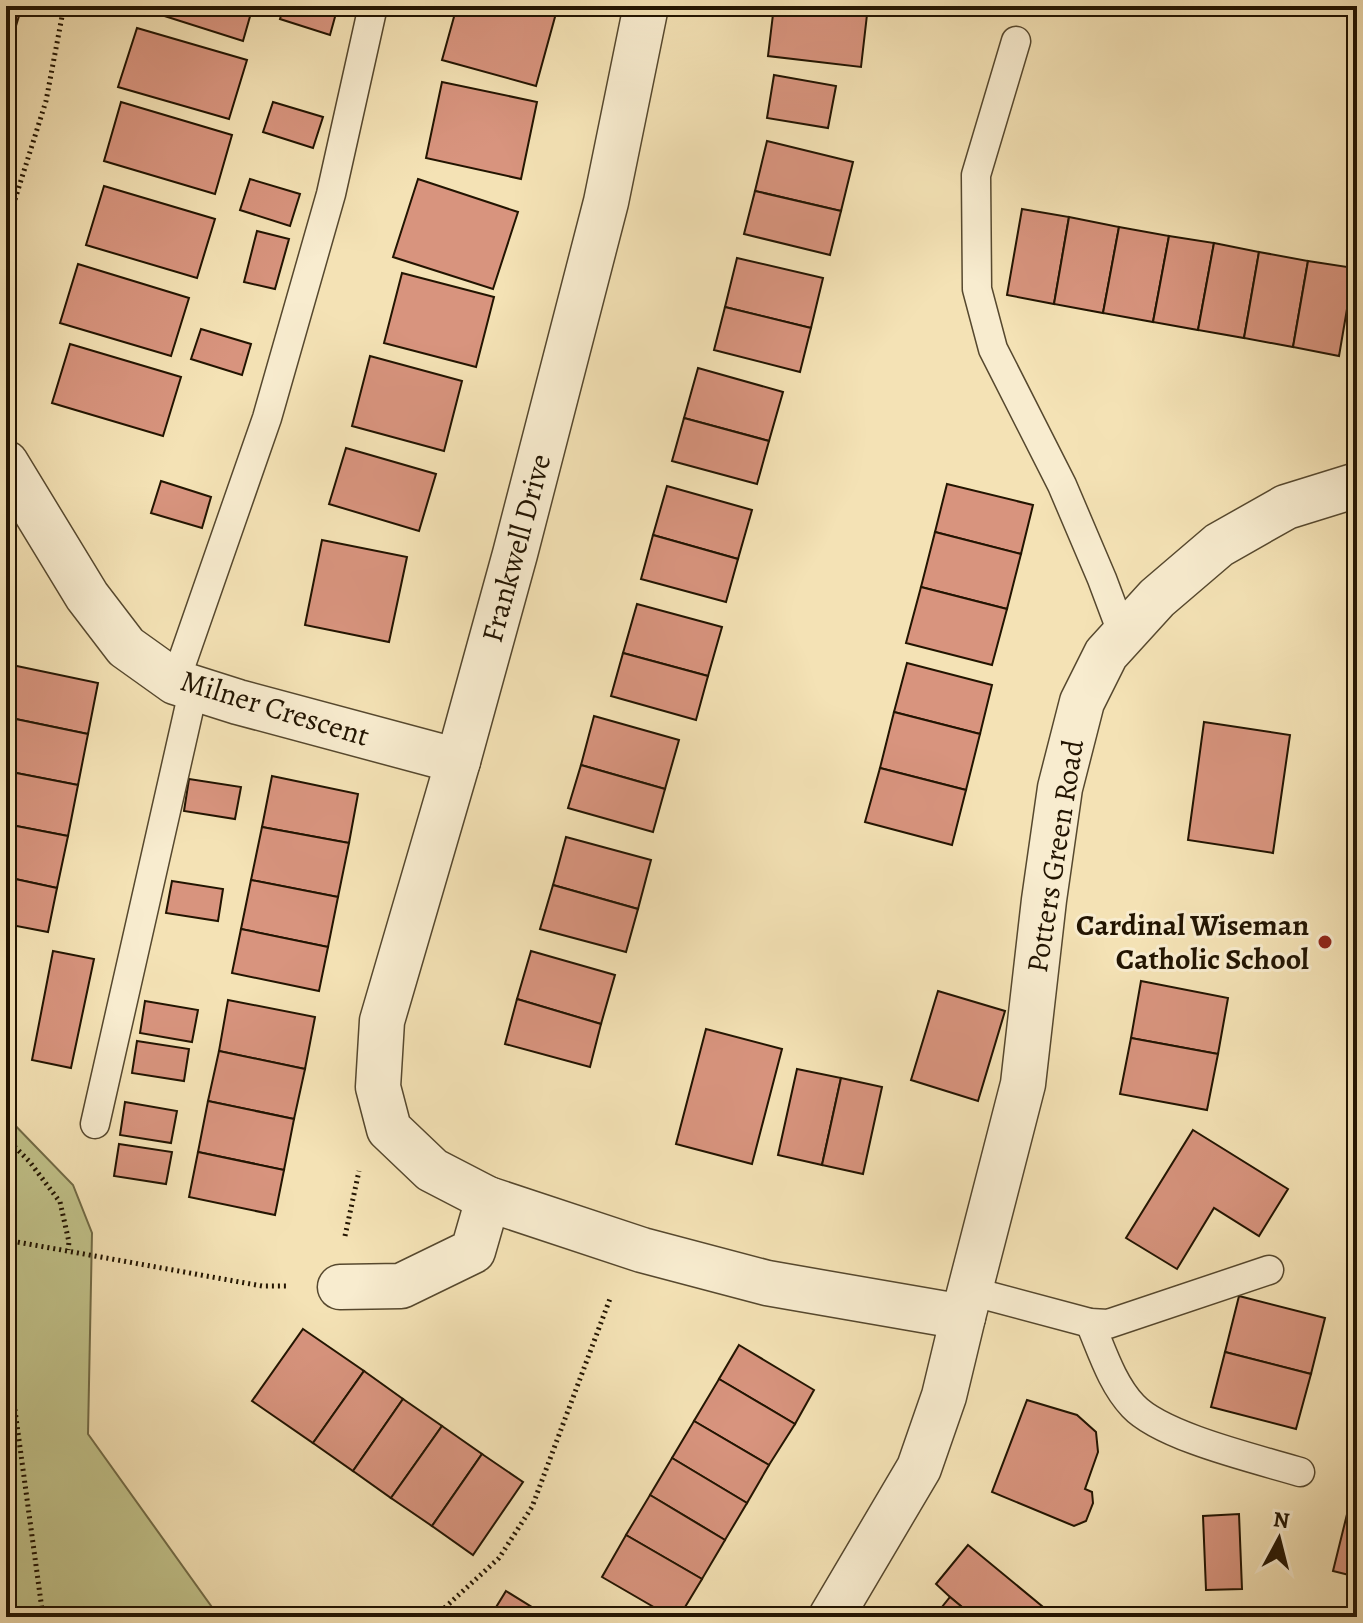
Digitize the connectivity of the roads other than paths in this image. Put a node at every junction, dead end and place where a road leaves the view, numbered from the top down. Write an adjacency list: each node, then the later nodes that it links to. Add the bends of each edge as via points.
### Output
1 (373, 6): 7 (lane, via 331,194)
2 (646, 6): 8 (street, Frankwell Drive, via 606,202)
3 (1016, 41): 6 (lane, via 976,175 977,289 993,349 1062,485)
4 (6, 463): 7 (street, Milner Crescent, via 87,596 126,647)
5 (1357, 485): 6 (street, Potters Green Road, via 1286,507 1219,545)
6 (1123, 635): 13 (street, Potters Green Road, via 1106,654 1082,702 1060,788 1023,1084)
7 (184, 685): 8 (street, Milner Crescent); 9 (lane)
8 (458, 761): 10 (street, Frankwell Drive, via 382,1021 378,1087 389,1129 432,1170)
9 (95, 1124)
10 (488, 1199): 12 (street, via 473,1251 401,1286); 13 (street, via 767,1283)
11 (1269, 1270): 14 (lane, via 1108,1324)
12 (340, 1287)
13 (967, 1304): 14 (lane); 16 (street, Potters Green Road, via 919,1468)
14 (1090, 1323): 15 (lane, via 1117,1383 1133,1406 1154,1422)
15 (1300, 1472)
16 (831, 1617)

